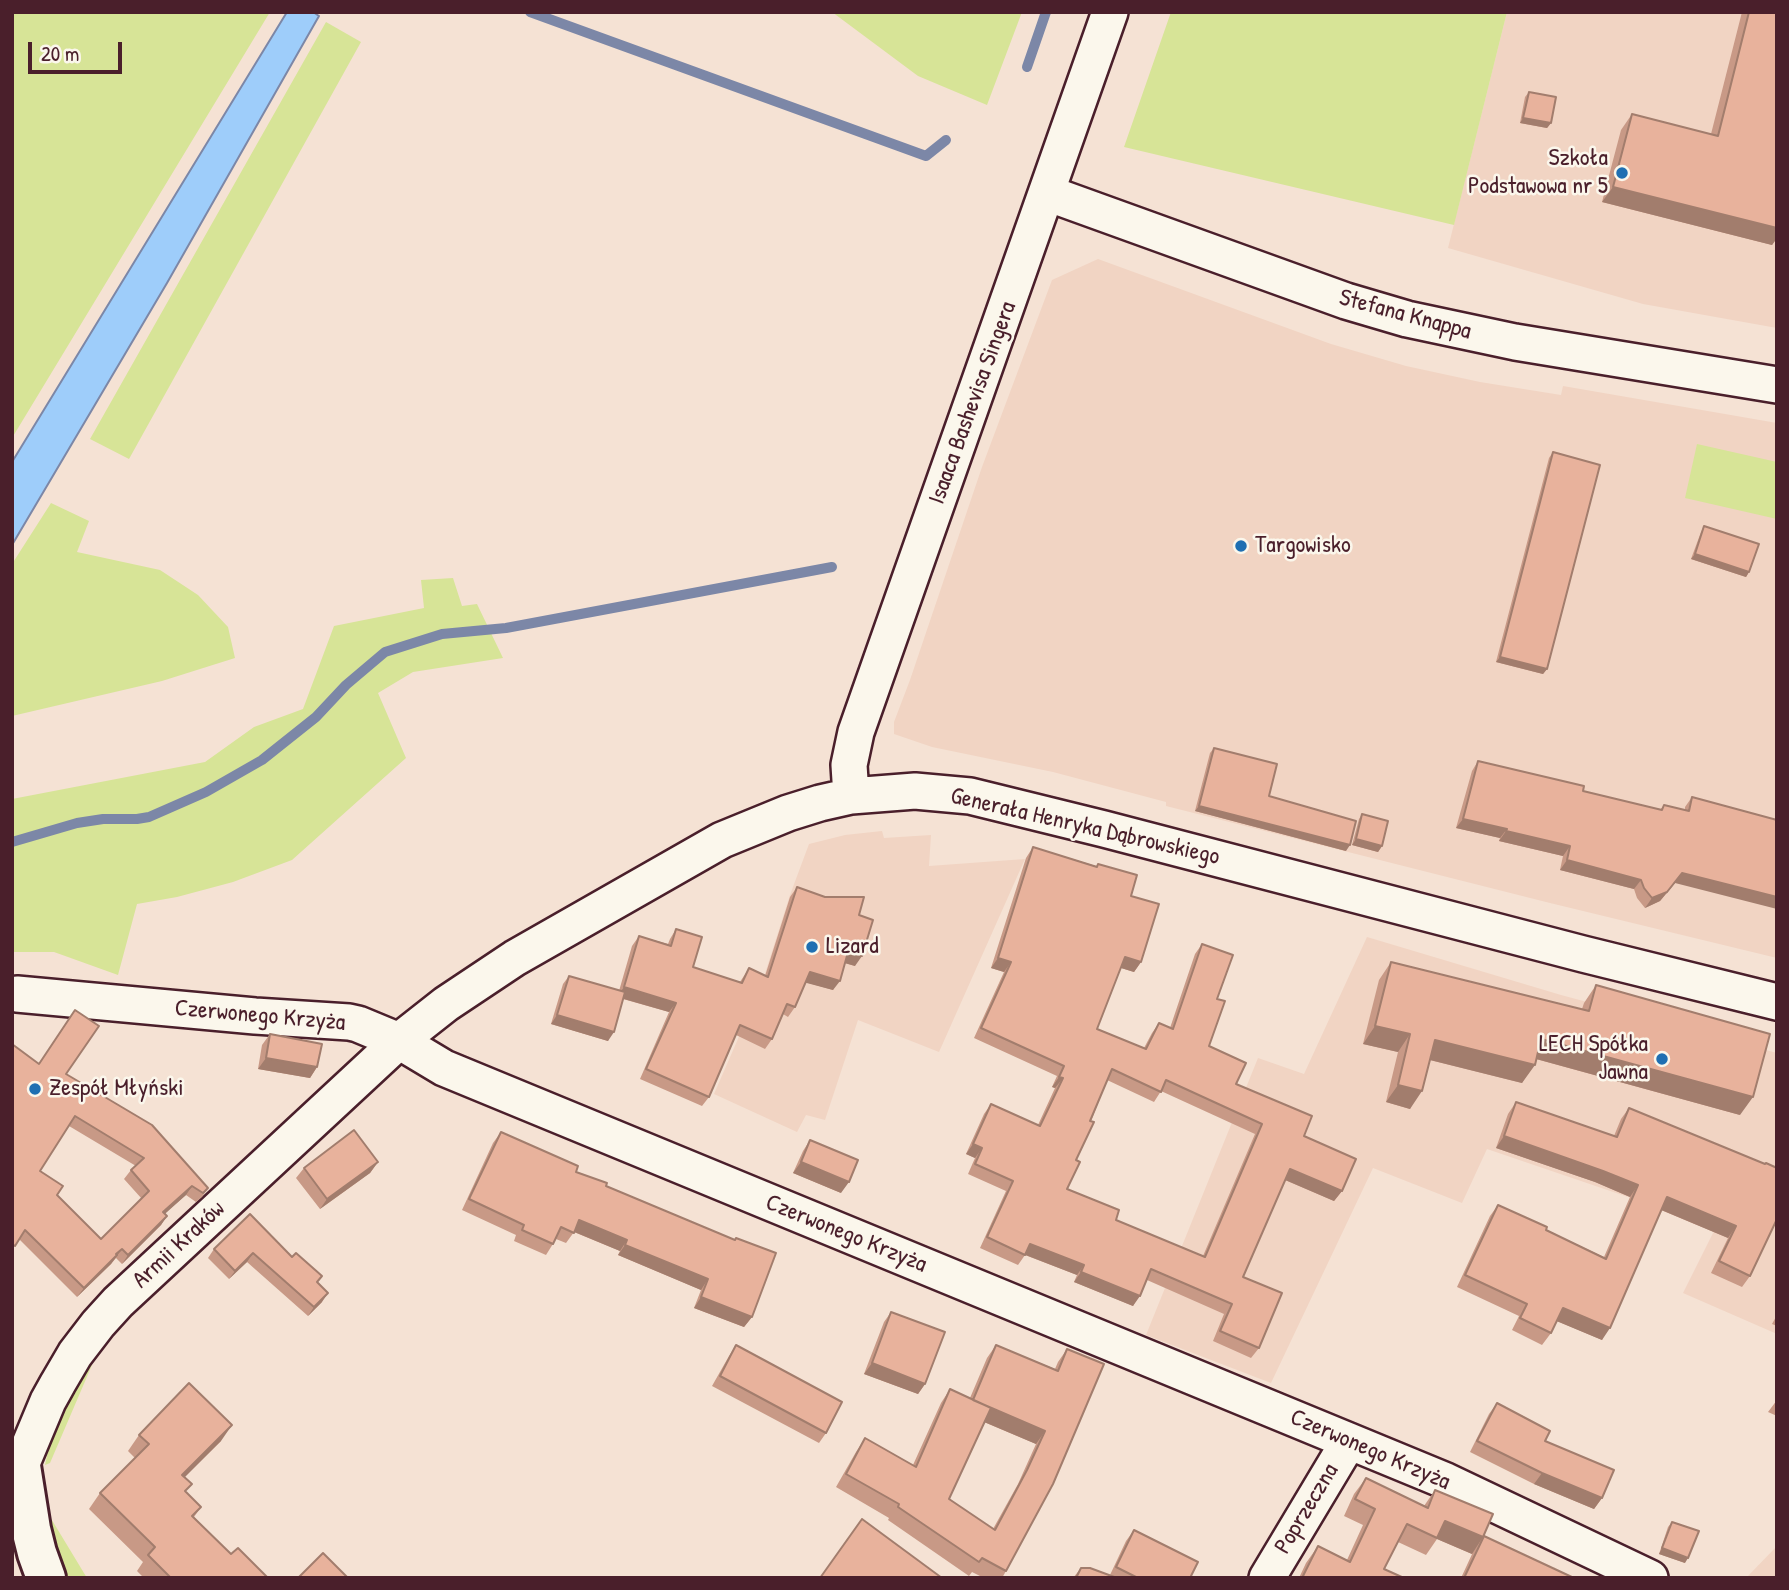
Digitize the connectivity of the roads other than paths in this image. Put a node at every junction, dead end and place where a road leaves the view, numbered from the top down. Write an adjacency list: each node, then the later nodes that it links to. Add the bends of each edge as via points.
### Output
1 (1110, 12): 2 (street, Isaaca Bashevisa Singera)
2 (1047, 192): 3 (street, Stefana Knappa, via 1407,319 1515,342); 4 (street, Isaaca Bashevisa Singera, via 856,732 849,765)
3 (1777, 385)
4 (851, 796): 6 (street, Generała Henryka Dąbrowskiego, via 915,791 980,798); 7 (street, Generała Henryka Dąbrowskiego, via 788,813 722,840 515,958)
5 (17, 994): 7 (street, Czerwonego Krzyża, via 349,1022)
6 (1777, 1002)
7 (399, 1041): 8 (street, Czerwonego Krzyża, via 444,1068); 9 (street, Armii Kraków, via 111,1310 75,1353)
8 (1349, 1441): 11 (street, Poprzeczna); 12 (street, Czerwonego Krzyża, via 1446,1481)
9 (15, 1476): 10 (street)
10 (46, 1578)
11 (1267, 1578)
12 (1650, 1578)

